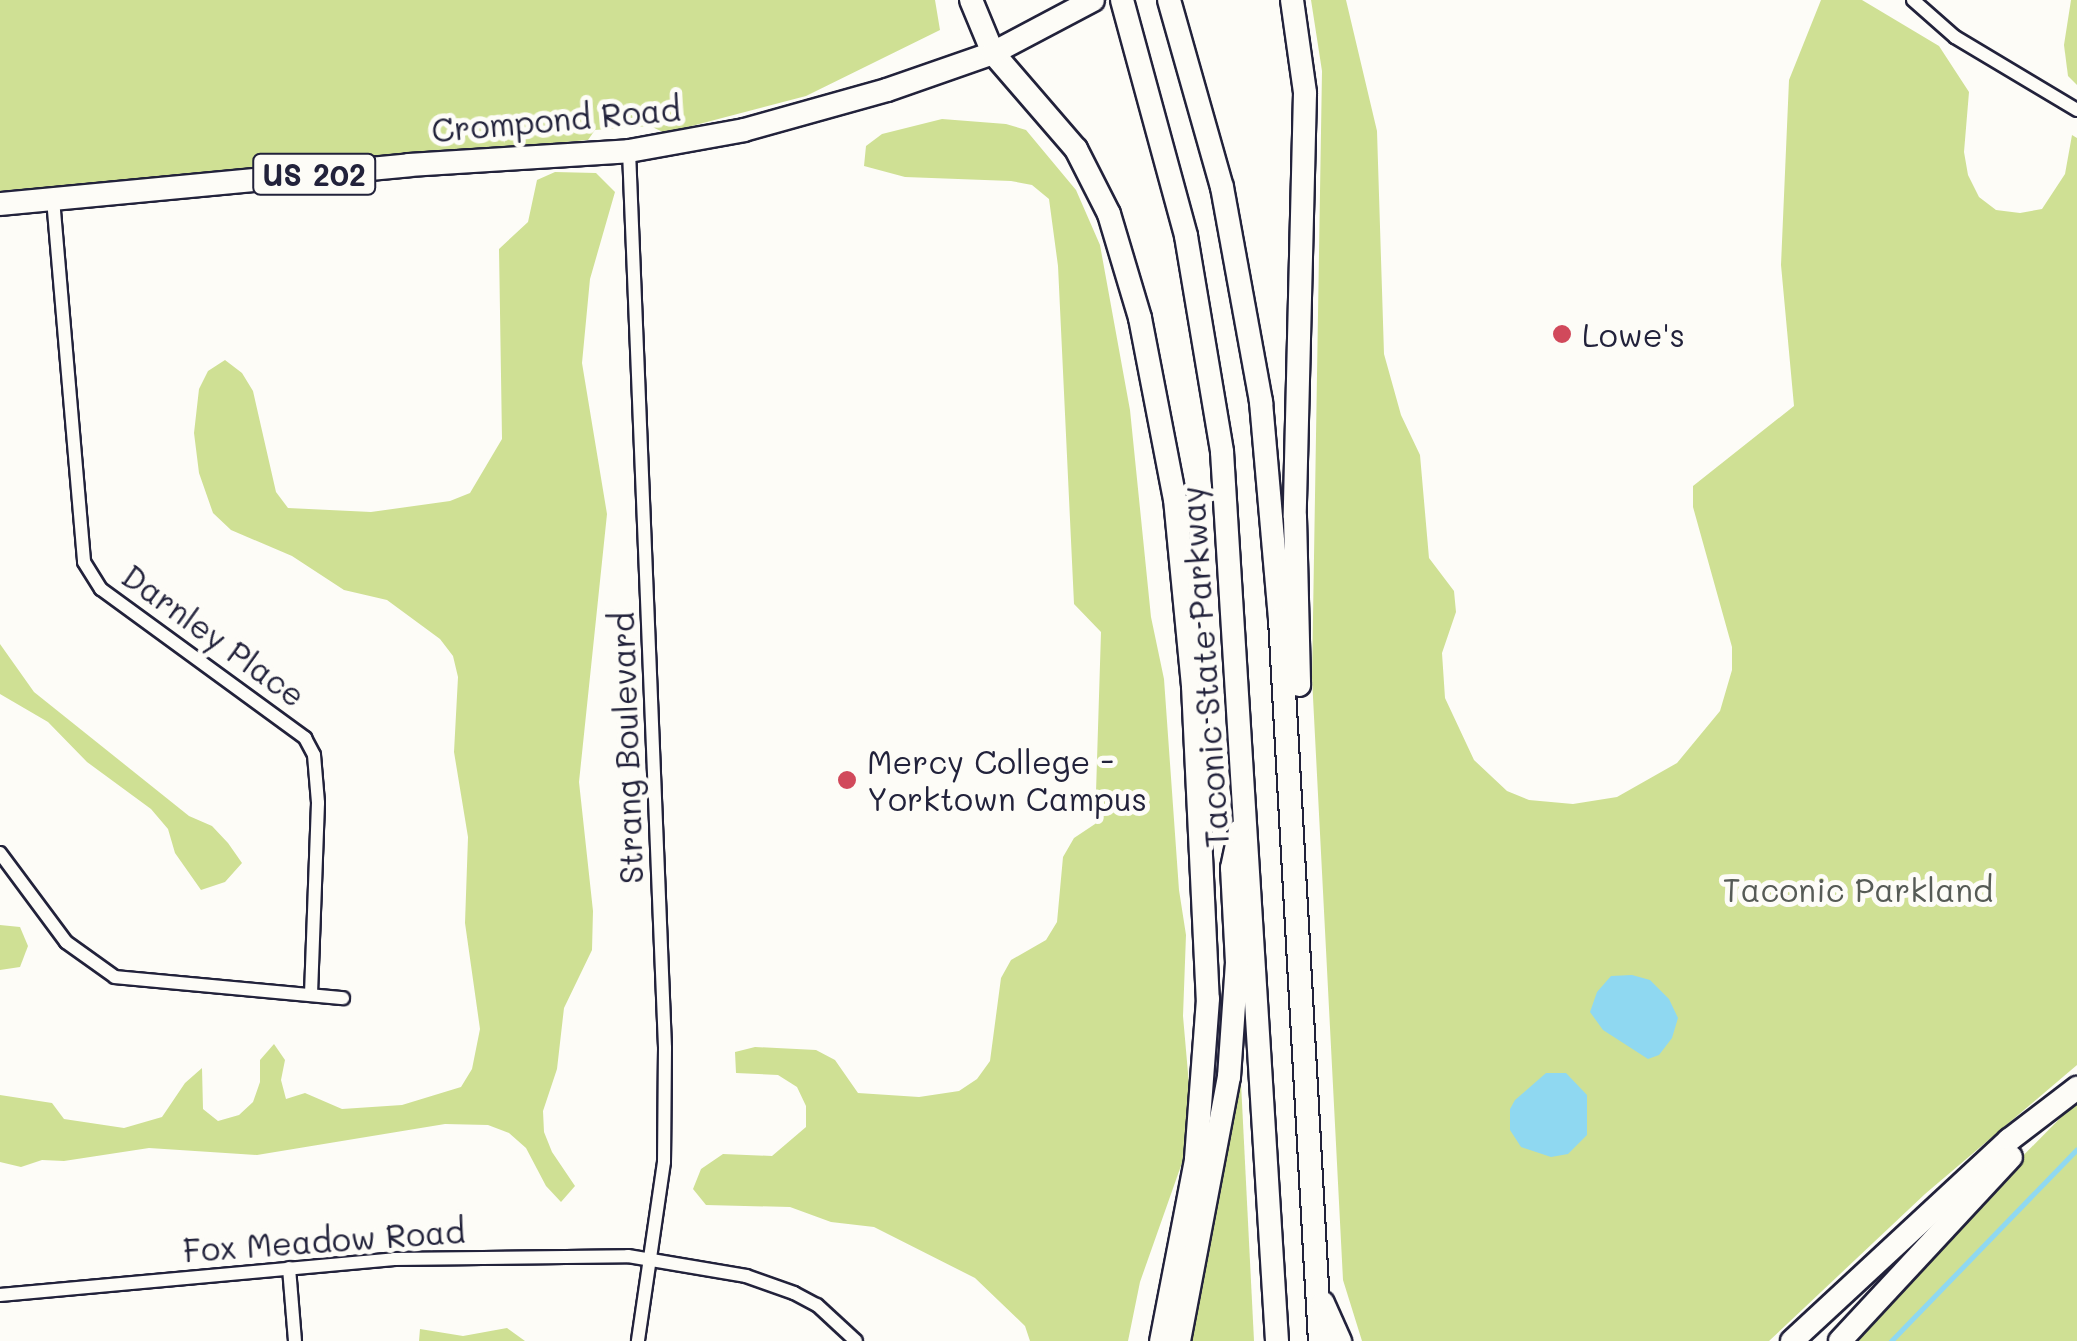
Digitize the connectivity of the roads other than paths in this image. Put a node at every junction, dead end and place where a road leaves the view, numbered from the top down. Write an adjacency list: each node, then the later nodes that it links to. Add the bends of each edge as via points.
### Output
1 (971, 0): 7 (highway)
2 (1094, 0): 7 (highway, Crompond Road / US 202)
3 (1122, 0): 13 (highway, Taconic State Parkway, via 1182,218 1215,398)
4 (1292, 0): 12 (highway, via 1305,93 1296,517 1300,706)
5 (1912, 0): 8 (street, via 1954,36)
6 (1172, 8): 12 (highway, via 1222,187 1253,347 1272,510)
7 (992, 53): 9 (highway, Crompond Road / US 202, via 794,118); 26 (highway, via 1066,135 1109,214 1146,344 1179,524 1208,1012 1196,1160)
8 (2077, 110)
9 (628, 151): 10 (highway, Crompond Road / US 202); 19 (street, Strang Boulevard, via 665,1048 664,1162)
10 (53, 198): 11 (highway, Crompond Road / US 202); 15 (street, Darnley Place, via 84,562 101,588 305,738 314,755)
11 (0, 204)
12 (1286, 734): 21 (highway)
13 (1246, 799): 27 (highway, via 1232,868 1237,963 1230,1077); 28 (highway, Taconic State Parkway)
14 (0, 852): 15 (street, via 66,942 115,977)
15 (311, 994): 16 (street)
16 (342, 998)
17 (2077, 1088): 18 (highway)
18 (2054, 1109): 31 (highway, via 2009,1140); 32 (highway)
19 (653, 1258): 20 (street, Fox Meadow Road, via 537,1255); 24 (street, Strang Boulevard); 25 (street, Fox Meadow Road, via 794,1293)
20 (289, 1268): 22 (street, Fox Meadow Road); 23 (street)
21 (1318, 1292): 29 (highway); 30 (highway)
22 (0, 1295)
23 (294, 1341)
24 (638, 1341)
25 (856, 1341)
26 (1162, 1341)
27 (1179, 1341)
28 (1278, 1341)
29 (1320, 1341)
30 (1340, 1341)
31 (1792, 1341)
32 (1840, 1341)

